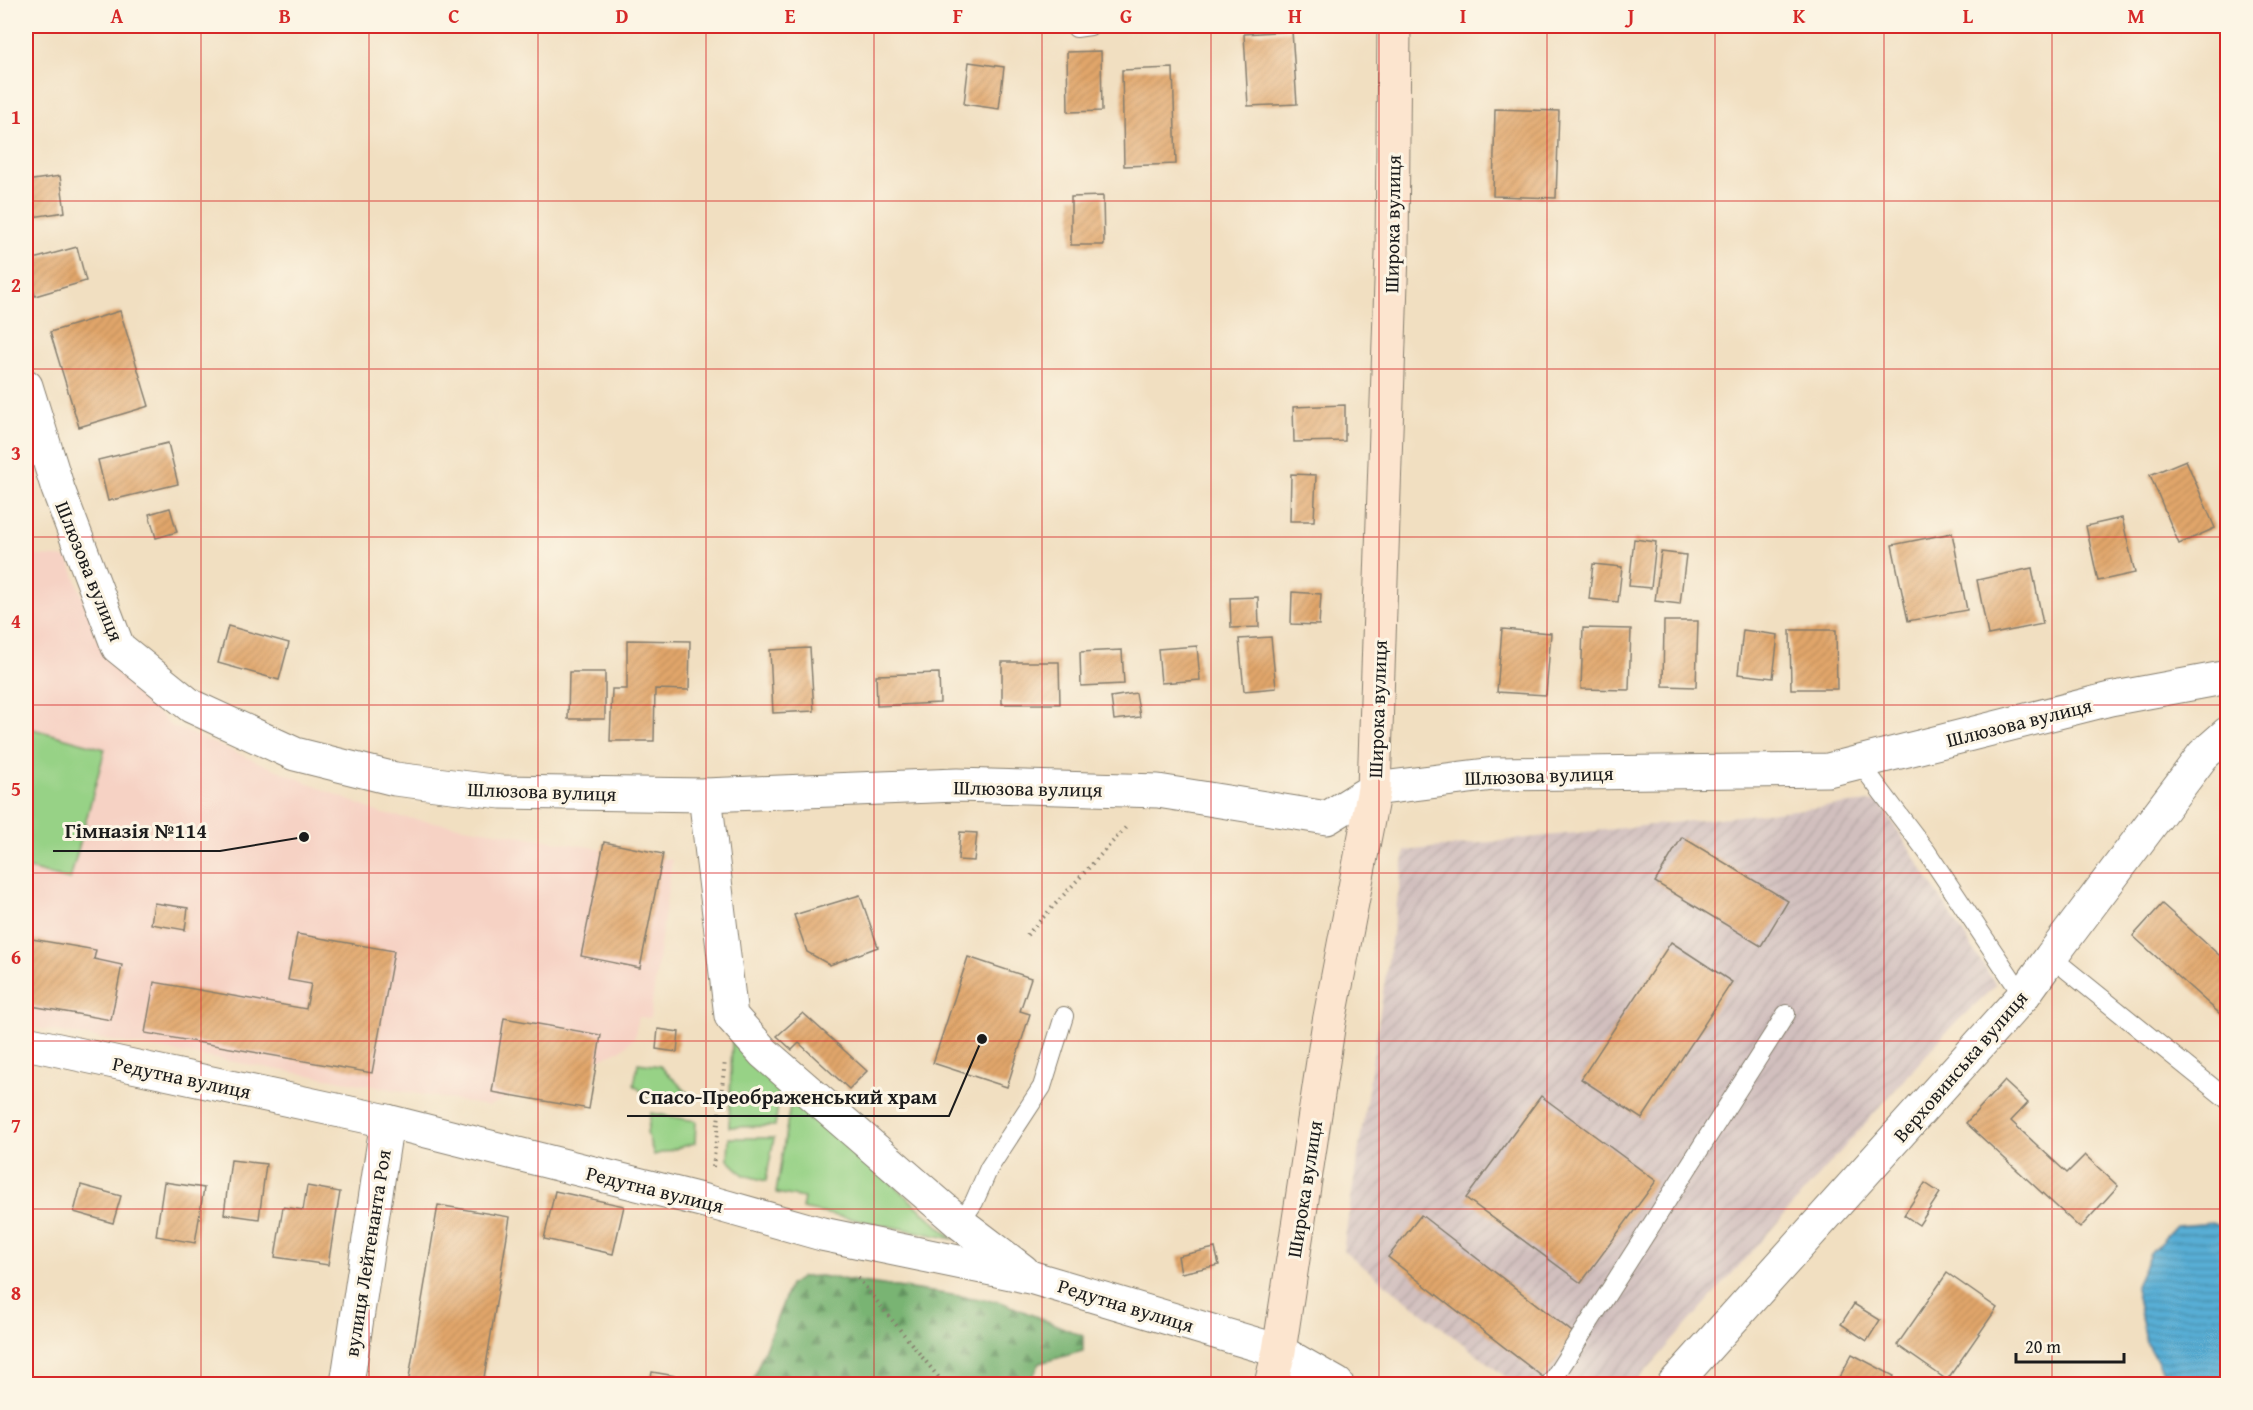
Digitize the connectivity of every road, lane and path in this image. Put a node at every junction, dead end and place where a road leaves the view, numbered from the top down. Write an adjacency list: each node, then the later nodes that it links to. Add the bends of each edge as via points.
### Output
1 (1394, 26): 6 (main road, Широка вулиця, via 1391,287)
2 (26, 386): 8 (street, Шлюзова вулиця, via 58,489 118,647 191,706 295,754 395,779 501,792)
3 (2228, 677): 5 (street, Шлюзова вулиця, via 2110,699)
4 (2228, 732): 10 (street, Верховинська вулиця, via 2203,755)
5 (1859, 762): 6 (street, Шлюзова вулиця, via 1828,770 1494,774); 11 (lane, via 1927,852)
6 (1374, 789): 7 (street, Шлюзова вулиця, via 1327,818); 22 (main road, Широка вулиця, via 1329,1022)
7 (1158, 791): 8 (street, Шлюзова вулиця, via 957,785); 9 (path)
8 (705, 795): 13 (street)
9 (1027, 934)
10 (2051, 957): 11 (street, Верховинська вулиця); 16 (lane)
11 (2024, 996): 28 (street, Верховинська вулиця)
12 (1786, 1014): 27 (lane)
13 (731, 1016): 18 (path); 19 (street, via 764,1053)
14 (1064, 1016): 19 (lane, via 1042,1087 989,1168 975,1202)
15 (26, 1043): 17 (street, Редутна вулиця)
16 (2228, 1100)
17 (387, 1121): 18 (street, Редутна вулиця); 23 (street, вулиця Лейтенанта Роя)
18 (709, 1202): 20 (street, Редутна вулиця)
19 (960, 1223): 21 (street)
20 (822, 1234): 21 (street, Редутна вулиця); 24 (path)
21 (1030, 1277): 22 (street, Редутна вулиця)
22 (1279, 1351): 25 (main road, Широка вулиця); 26 (street)
23 (347, 1384)
24 (944, 1384)
25 (1271, 1384)
26 (1337, 1384)
27 (1550, 1384)
28 (1674, 1384)

